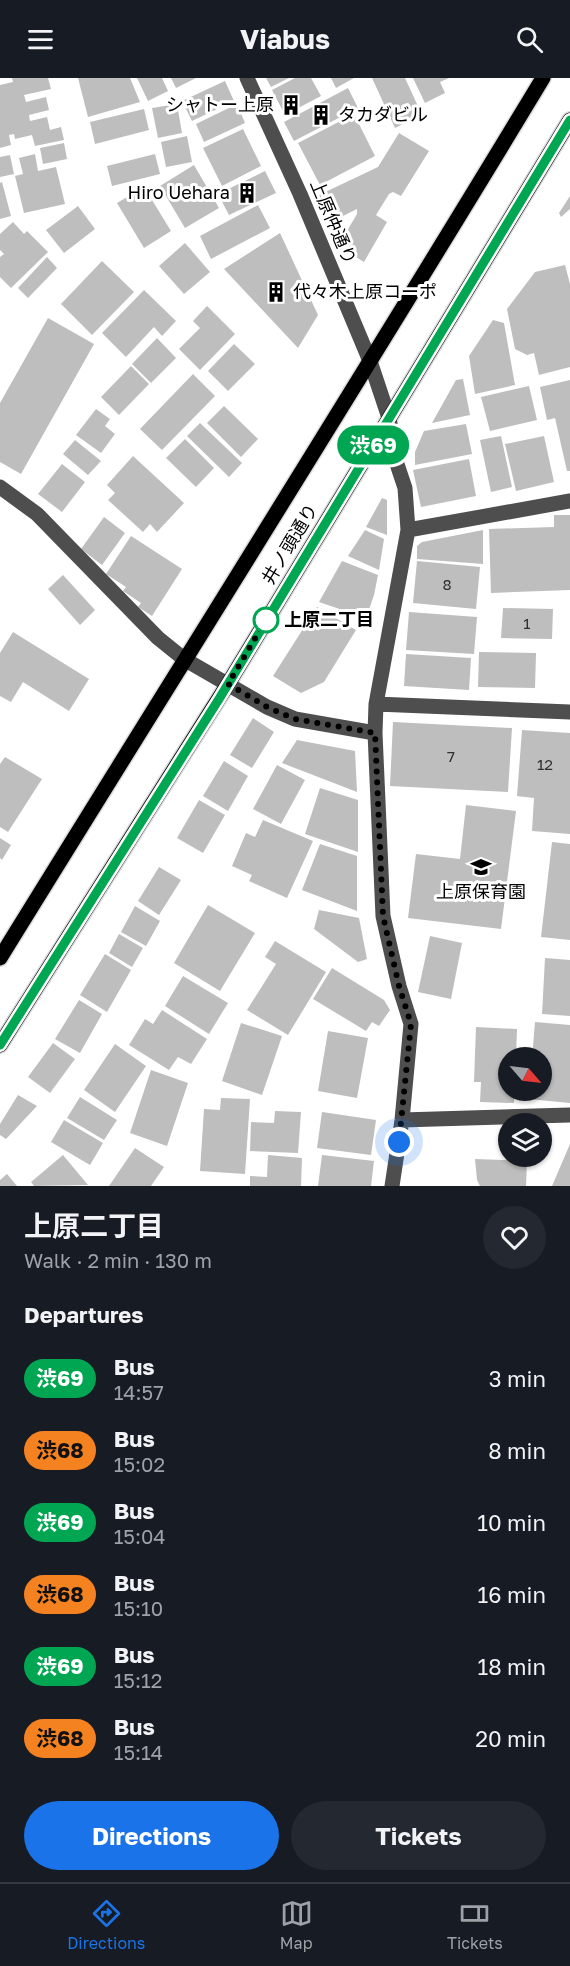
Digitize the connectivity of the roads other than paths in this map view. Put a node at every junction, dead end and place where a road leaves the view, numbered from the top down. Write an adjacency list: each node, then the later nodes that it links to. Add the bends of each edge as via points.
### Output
1 (247, 78): 4 (street, 上原仲通り)
2 (543, 78): 4 (main road, 井ノ頭通り)
3 (570, 120): 5 (main road, 井ノ頭通り)
4 (370, 361): 5 (street, 上原仲通り); 9 (main road, 井ノ頭通り)
5 (389, 418): 8 (street, 上原仲通り, via 405,488); 10 (main road, 井ノ頭通り)
6 (0, 487): 9 (street, via 37,514 158,638)
7 (570, 501): 8 (street)
8 (408, 530): 11 (street, 上原仲通り)
9 (184, 659): 10 (street); 14 (main road, 井ノ頭通り)
10 (228, 684): 13 (street, via 295,719); 15 (main road, 井ノ頭通り)
11 (376, 704): 12 (street); 13 (street, 上原仲通り)
12 (570, 712)
13 (375, 733): 17 (street, 上原仲通り, via 383,916 411,1024)
14 (0, 958)
15 (0, 1045)
16 (570, 1115): 17 (street)
17 (402, 1120): 18 (street, 上原仲通り)
18 (392, 1186)

